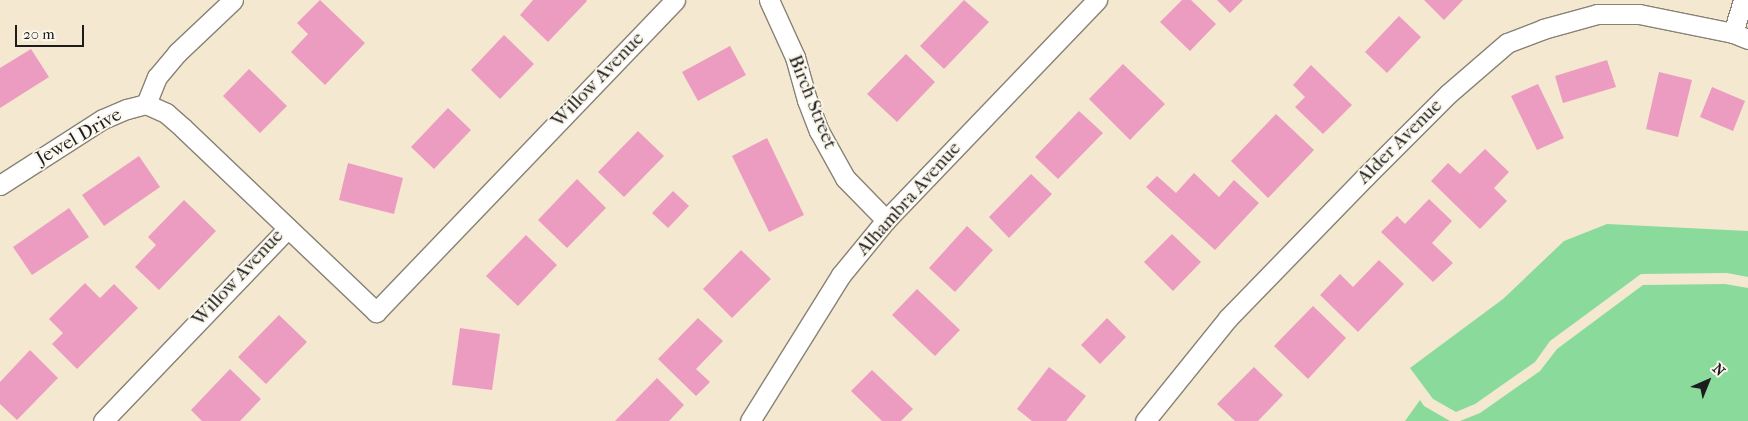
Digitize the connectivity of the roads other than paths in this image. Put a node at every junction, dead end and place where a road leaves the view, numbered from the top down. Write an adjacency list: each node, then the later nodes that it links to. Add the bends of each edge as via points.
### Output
1 (233, 0): 7 (street, Jewel Drive, via 167,65 157,77)
2 (675, 0): 10 (street, Willow Avenue, via 376,312)
3 (769, 0): 9 (street, Birch Street, via 794,57 819,131 845,178)
4 (1097, 0): 9 (street, Alhambra Avenue)
5 (1744, 0): 6 (street)
6 (1740, 36): 13 (street, Alder Avenue, via 1639,14 1597,14 1507,43 1448,94 1228,318)
7 (146, 104): 8 (street, Jewel Drive, via 103,119); 10 (street, Willow Avenue, via 183,128)
8 (0, 185)
9 (886, 220): 12 (street, Alhambra Avenue, via 841,275)
10 (288, 229): 11 (street, Willow Avenue)
11 (103, 421)
12 (750, 421)
13 (1145, 421)

